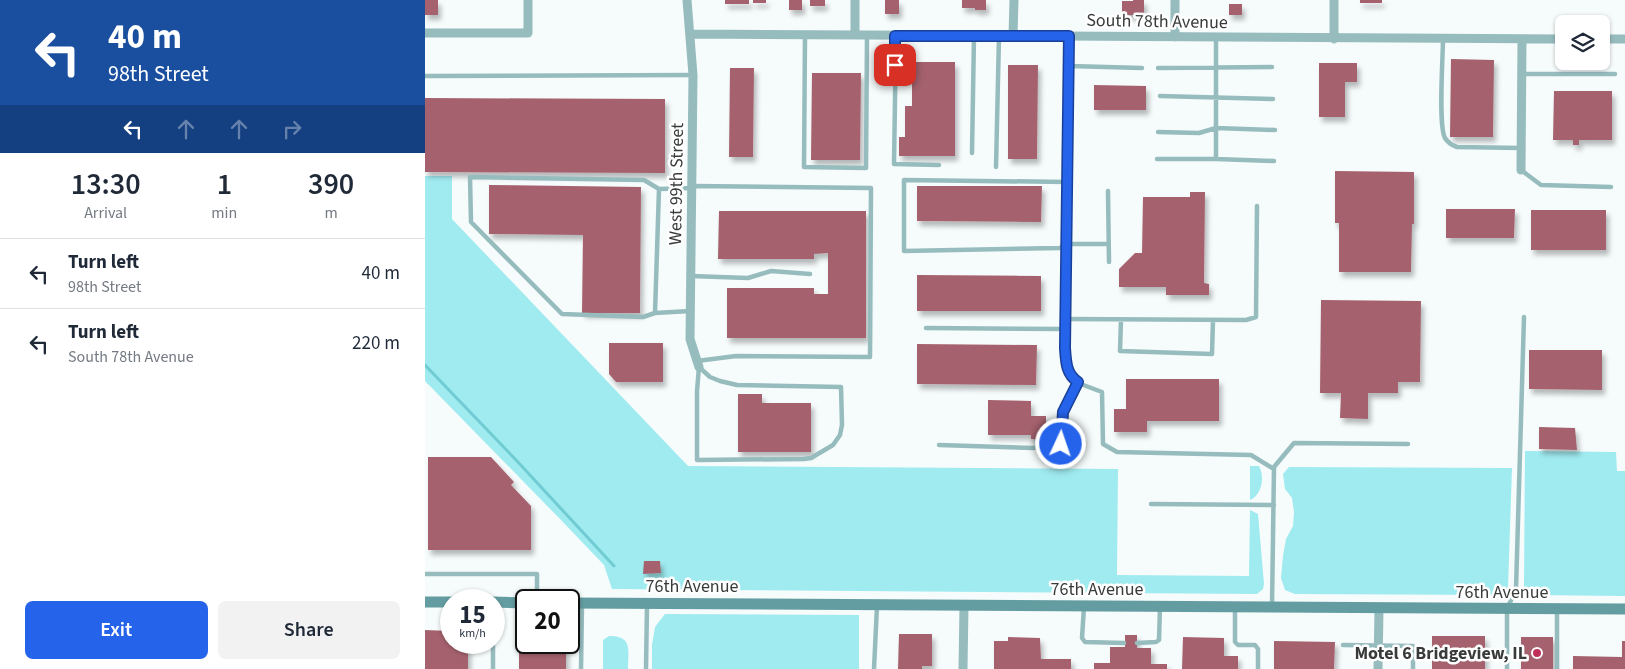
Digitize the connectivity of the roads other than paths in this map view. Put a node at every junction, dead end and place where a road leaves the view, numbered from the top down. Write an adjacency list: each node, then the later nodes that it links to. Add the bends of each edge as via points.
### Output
1 (528, 0): 7 (street, via 528,33)
2 (687, 0): 8 (street, West 99th Street)
3 (855, 0): 10 (street)
4 (1014, 0): 13 (street)
5 (1175, 0): 17 (street)
6 (1334, 0): 19 (street)
7 (425, 32)
8 (691, 34): 9 (street, South 78th Avenue); 32 (street, West 99th Street)
9 (805, 35): 10 (street, South 78th Avenue); 14 (lane, via 804,167 857,168 866,168)
10 (855, 35): 14 (street, South 78th Avenue)
11 (974, 35): 12 (street, South 78th Avenue); 15 (street, South 78th Avenue); 41 (lane)
12 (999, 35): 13 (street, South 78th Avenue); 46 (lane)
13 (1013, 35): 16 (street, South 78th Avenue)
14 (867, 36): 15 (street, South 78th Avenue)
15 (895, 36): 45 (lane, via 894,164)
16 (1069, 36): 17 (street, South 78th Avenue); 25 (street)
17 (1175, 37): 18 (street, South 78th Avenue)
18 (1216, 38): 19 (street, South 78th Avenue); 29 (lane)
19 (1334, 39): 20 (street, South 78th Avenue)
20 (1443, 39): 21 (street, South 78th Avenue); 40 (lane, via 1442,111 1444,136 1449,144 1457,147)
21 (1522, 39): 22 (street, South 78th Avenue); 30 (street)
22 (1555, 39)
23 (1610, 39): 24 (street)
24 (1625, 40)
25 (1069, 66): 27 (lane); 48 (street)
26 (1272, 67): 29 (lane)
27 (1142, 68)
28 (1158, 68): 29 (lane)
29 (1216, 68): 35 (lane)
30 (1522, 74): 31 (lane); 40 (street)
31 (1615, 74)
32 (693, 75): 33 (lane); 49 (street, West 99th Street)
33 (425, 76)
34 (1160, 96): 35 (lane)
35 (1216, 97): 36 (lane); 37 (lane)
36 (1273, 99)
37 (1216, 128): 38 (lane); 39 (lane, via 1199,133); 43 (lane)
38 (1275, 130)
39 (1158, 132)
40 (1521, 148): 47 (street)
41 (972, 153)
42 (1157, 159): 43 (lane)
43 (1216, 159): 44 (lane)
44 (1275, 161)
45 (939, 165)
46 (996, 167)
47 (1521, 170): 50 (lane, via 1541,185)
48 (1067, 182): 54 (street); 54 (lane, via 904,180 904,251 1060,248)
49 (692, 187): 51 (lane); 58 (street, West 99th Street); 67 (lane, via 871,188 870,357 736,356)
50 (1611, 187)
51 (659, 189): 60 (lane); 60 (lane, via 644,180 470,178 471,222 562,314 643,317)
52 (1108, 191): 55 (lane)
53 (1257, 206): 64 (lane, via 1256,317)
54 (1067, 244): 55 (lane); 62 (street)
55 (1108, 244): 56 (lane)
56 (1109, 262)
57 (811, 274): 58 (lane, via 771,271 748,278)
58 (691, 276): 59 (street, West 99th Street)
59 (690, 311): 60 (lane); 67 (street, West 99th Street, via 690,339)
60 (655, 313)
61 (1523, 317): 87 (lane, via 1516,589)
62 (1066, 319): 63 (lane); 66 (street)
63 (1121, 320): 64 (lane); 64 (lane, via 1120,352 1212,354)
64 (1213, 320)
65 (926, 328): 66 (lane)
66 (1066, 329): 68 (street, via 1068,372)
67 (698, 364): 67 (lane, via 697,460 811,458 833,445 841,435 841,387 737,385 710,377)
68 (1078, 382): 70 (lane, via 1063,412 1061,444 1033,448); 71 (lane, via 1102,392 1103,444 1117,452 1251,455)
69 (1409, 444): 71 (lane, via 1294,443)
70 (939, 445)
71 (1274, 469): 73 (lane)
72 (1151, 504): 73 (lane)
73 (1274, 505): 85 (lane)
74 (425, 574): 75 (lane, via 537,574)
75 (537, 589)
76 (425, 602): 77 (street)
77 (440, 602)
78 (582, 603): 79 (street, 76th Avenue); 96 (lane)
79 (647, 604): 80 (street, 76th Avenue); 97 (lane)
80 (877, 605): 81 (street, 76th Avenue); 98 (lane)
81 (964, 606): 82 (street, 76th Avenue); 99 (street)
82 (1084, 607): 83 (street, 76th Avenue); 90 (lane, via 1082,638 1085,642)
83 (1160, 607): 84 (street, 76th Avenue); 91 (lane, via 1159,640)
84 (1235, 608): 85 (street, 76th Avenue); 100 (lane, via 1235,642 1258,649)
85 (1273, 608): 86 (street, 76th Avenue)
86 (1379, 609): 87 (street, 76th Avenue); 93 (street)
87 (1507, 609): 88 (street, 76th Avenue); 103 (lane)
88 (1557, 609): 89 (street, 76th Avenue); 104 (lane)
89 (1625, 609)
90 (1125, 643)
91 (1137, 643)
92 (1343, 645): 93 (lane)
93 (1378, 646): 101 (street); 102 (lane, via 1413,646)
94 (493, 654): 95 (lane)
95 (493, 669)
96 (581, 669)
97 (646, 669)
98 (874, 669)
99 (963, 669)
100 (1257, 669)
101 (1378, 669)
102 (1413, 669)
103 (1507, 669)
104 (1557, 669)

